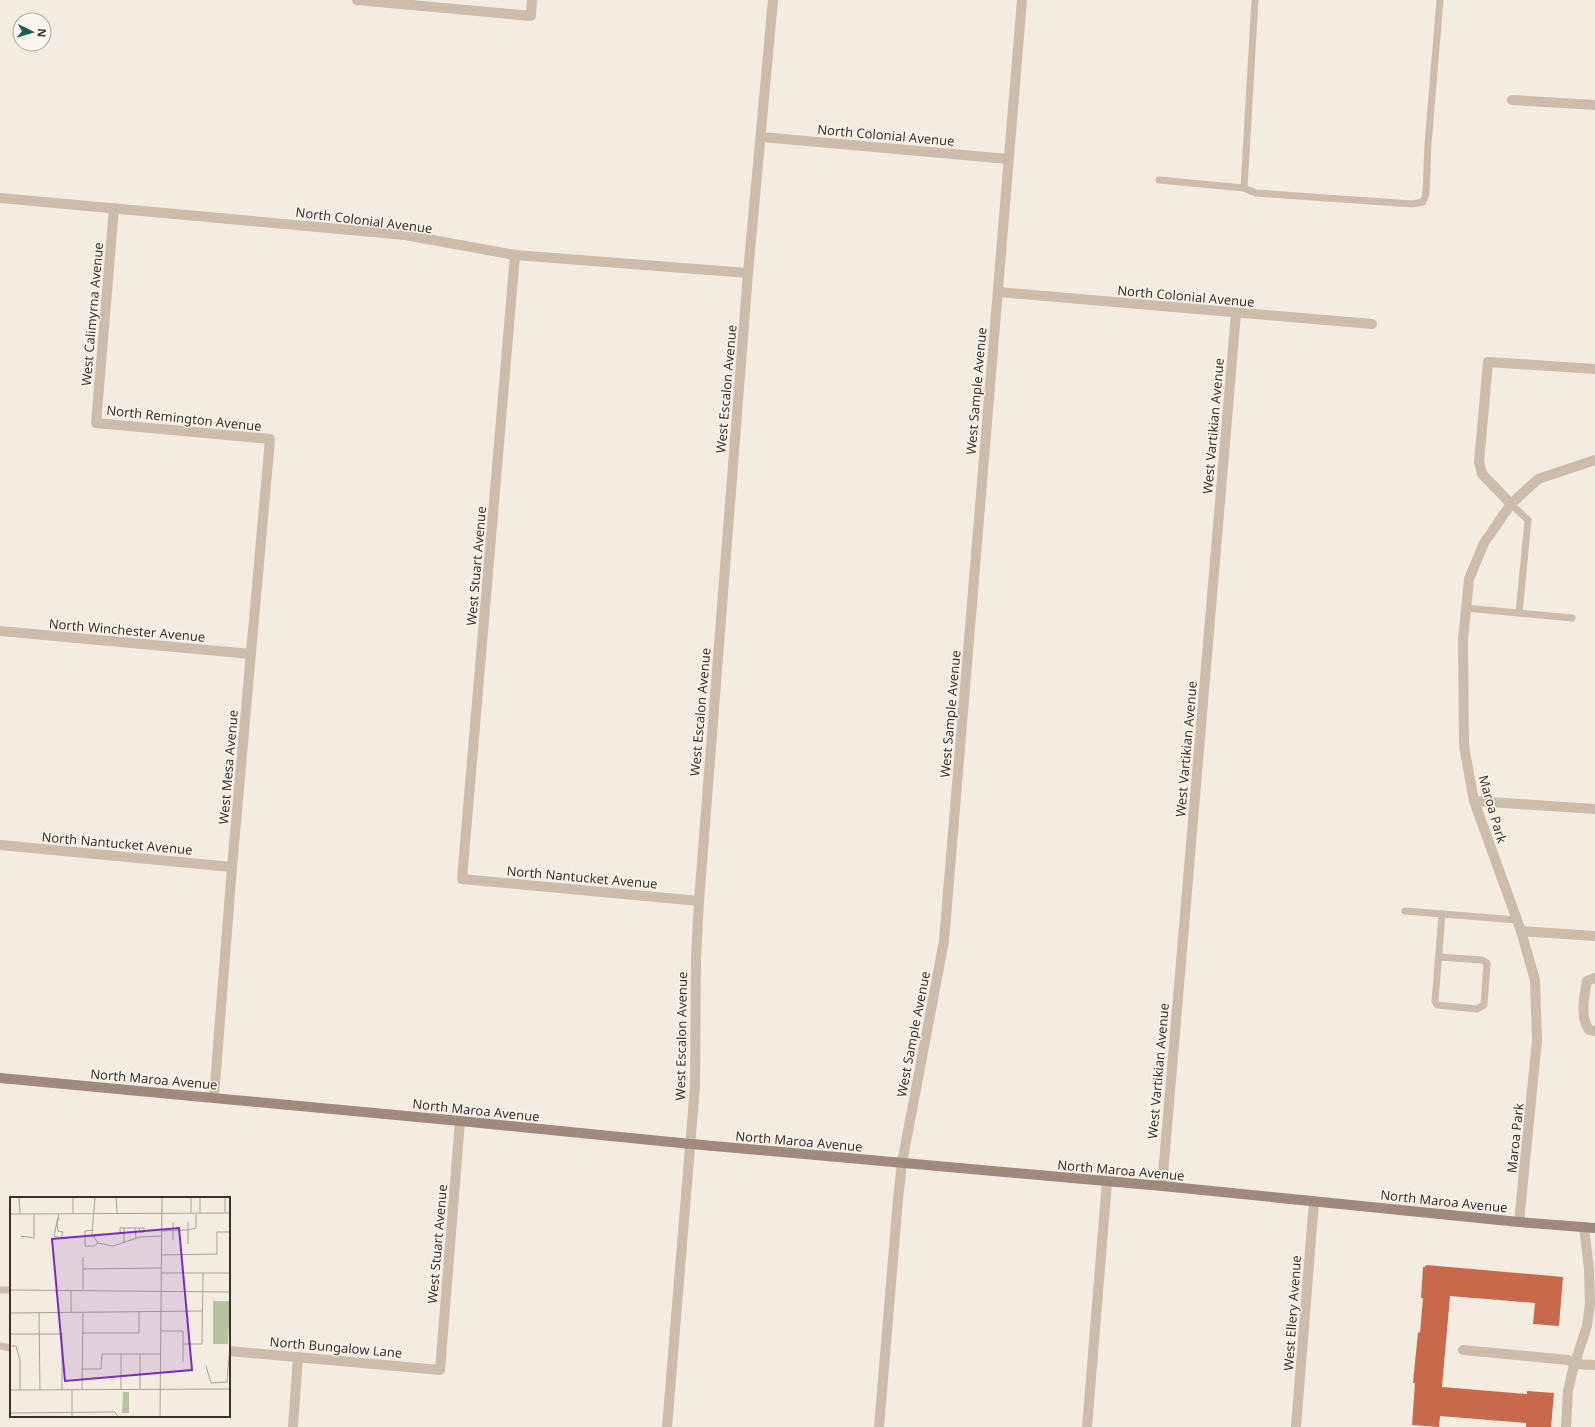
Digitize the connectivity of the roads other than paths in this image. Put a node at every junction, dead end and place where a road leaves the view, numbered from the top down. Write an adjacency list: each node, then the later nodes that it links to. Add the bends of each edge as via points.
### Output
1 (357, 0): 2 (street, via 530,16)
2 (532, 0)
3 (773, 0): 9 (street, West Escalon Avenue)
4 (1022, 0): 10 (street, West Sample Avenue)
5 (1255, 0): 12 (lane)
6 (1440, 0): 12 (lane, via 1426,194 1423,202 1412,204 1256,193)
7 (1512, 100): 8 (street)
8 (1595, 105)
9 (761, 137): 10 (street, North Colonial Avenue); 16 (street, West Escalon Avenue)
10 (1008, 159): 17 (street, West Sample Avenue)
11 (1159, 180): 12 (lane)
12 (1244, 188)
13 (0, 198): 14 (street, North Colonial Avenue)
14 (114, 208): 15 (street, North Colonial Avenue, via 406,235); 21 (street, West Calimyrna Avenue)
15 (515, 255): 16 (street, North Colonial Avenue); 34 (street, West Stuart Avenue)
16 (748, 273): 35 (street, West Escalon Avenue)
17 (998, 292): 18 (street, North Colonial Avenue); 48 (street, West Sample Avenue, via 944,941)
18 (1236, 313): 19 (street, North Colonial Avenue); 50 (street, West Vartikian Avenue)
19 (1372, 324)
20 (1595, 369): 24 (street, via 1488,362 1479,462 1482,474)
21 (96, 422): 22 (street, North Remington Avenue)
22 (270, 439): 29 (street, West Mesa Avenue)
23 (1595, 460): 24 (street, Maroa Park, via 1538,479)
24 (1511, 504): 25 (street, Maroa Park, via 1484,543 1469,580); 26 (lane, via 1528,520)
25 (1466, 608): 26 (lane); 30 (street, Maroa Park, via 1463,640 1464,746)
26 (1519, 613): 27 (lane)
27 (1572, 618)
28 (0, 631): 29 (street, North Winchester Avenue)
29 (251, 654): 33 (street, West Mesa Avenue)
30 (1474, 801): 31 (street); 38 (street, Maroa Park)
31 (1595, 809)
32 (0, 845): 33 (street, North Nantucket Avenue)
33 (232, 867): 45 (street, West Mesa Avenue)
34 (462, 879): 35 (street, North Nantucket Avenue)
35 (698, 901): 47 (street, West Escalon Avenue, via 695,1086)
36 (1405, 911): 37 (lane)
37 (1442, 914): 38 (lane); 41 (lane)
38 (1517, 920): 39 (street, Maroa Park)
39 (1521, 930): 40 (street); 52 (street, Maroa Park, via 1534,980 1537,1040)
40 (1595, 936)
41 (1439, 957): 41 (lane, via 1435,1001 1437,1005 1477,1009 1484,1005 1487,963 1482,960)
42 (1595, 978): 43 (street, via 1587,982 1584,1001 1585,1024 1589,1030)
43 (1595, 1031)
44 (0, 1078): 45 (main road, North Maroa Avenue)
45 (214, 1097): 46 (main road, North Maroa Avenue)
46 (460, 1121): 47 (main road, North Maroa Avenue); 62 (street, West Stuart Avenue)
47 (691, 1144): 48 (main road, North Maroa Avenue); 64 (street, West Escalon Avenue)
48 (902, 1162): 49 (main road, North Maroa Avenue); 65 (street, West Sample Avenue)
49 (1107, 1182): 50 (main road, North Maroa Avenue); 66 (street)
50 (1162, 1186): 51 (main road, North Maroa Avenue)
51 (1314, 1201): 52 (main road, North Maroa Avenue); 67 (street, West Ellery Avenue)
52 (1519, 1222): 53 (main road, North Maroa Avenue)
53 (1584, 1227): 54 (main road, North Maroa Avenue); 60 (street, via 1590,1304 1587,1326)
54 (1595, 1228)
55 (0, 1346): 56 (lane)
56 (10, 1348)
57 (230, 1350): 59 (street, North Bungalow Lane)
58 (1463, 1350): 60 (street, via 1568,1360)
59 (298, 1357): 62 (street, North Bungalow Lane); 63 (street)
60 (1575, 1364): 61 (street); 68 (street, via 1568,1391)
61 (1595, 1365)
62 (440, 1370)
63 (293, 1427)
64 (667, 1427)
65 (879, 1427)
66 (1087, 1427)
67 (1296, 1427)
68 (1566, 1427)

